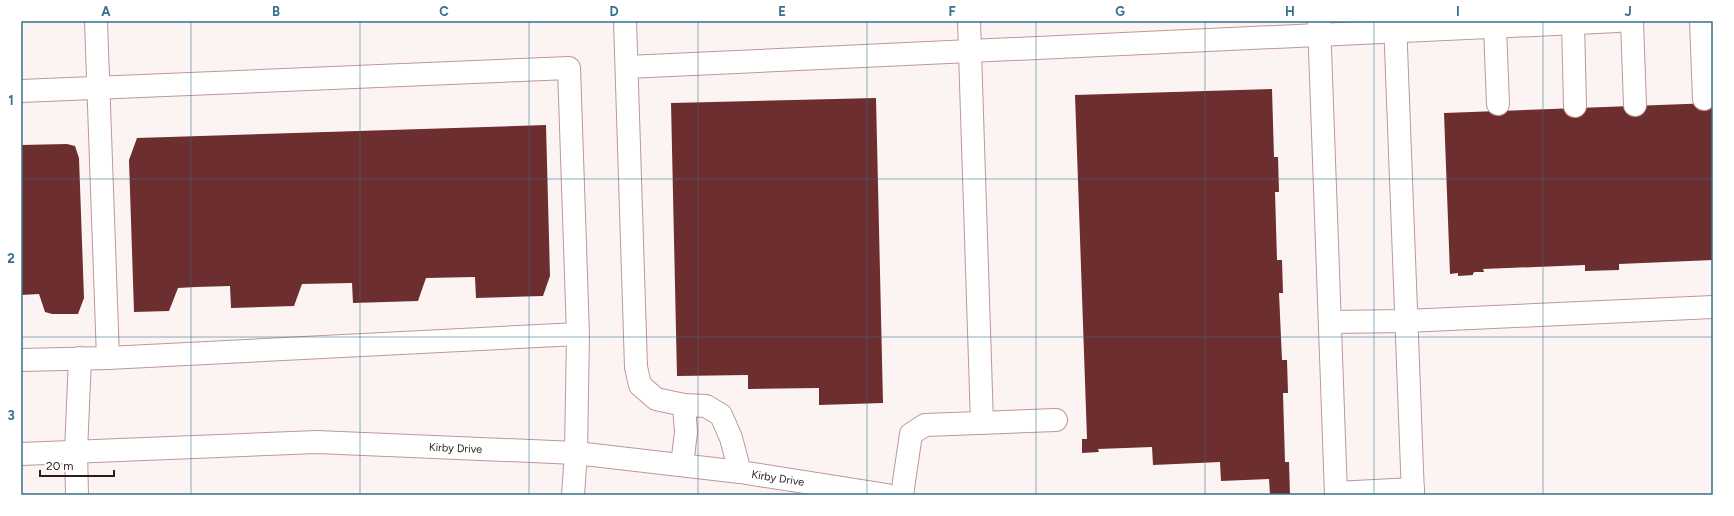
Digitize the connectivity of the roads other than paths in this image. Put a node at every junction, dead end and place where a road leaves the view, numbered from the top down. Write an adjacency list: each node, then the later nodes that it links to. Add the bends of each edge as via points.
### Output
1 (96, 21): 15 (main road)
2 (625, 21): 14 (main road)
3 (969, 21): 13 (main road)
4 (1618, 21): 7 (main road)
5 (1632, 21): 19 (main road)
6 (1702, 21): 17 (main road)
7 (1586, 22): 8 (main road); 20 (main road)
8 (1529, 23): 11 (main road)
9 (1467, 25): 10 (main road); 11 (main road)
10 (1395, 26): 12 (main road); 22 (main road)
11 (1495, 27): 18 (main road)
12 (1320, 28): 13 (main road); 23 (main road)
13 (970, 52): 14 (main road); 30 (main road)
14 (626, 68): 28 (main road, via 636,367 640,385 656,399)
15 (97, 89): 16 (main road); 24 (main road, via 569,68); 26 (main road)
16 (21, 91)
17 (1704, 99)
18 (1498, 104)
19 (1634, 105)
20 (1575, 106)
21 (1713, 307): 22 (main road)
22 (1406, 321): 23 (main road); 36 (main road)
23 (1330, 322): 37 (main road)
24 (578, 334): 26 (main road); 32 (main road)
25 (80, 358): 26 (main road); 27 (main road); 31 (main road)
26 (108, 358)
27 (21, 360)
28 (684, 405): 34 (main road, via 686,432); 35 (main road, via 706,406 721,415 731,438)
29 (1056, 420): 30 (main road)
30 (982, 423): 41 (main road, via 925,425 911,434)
31 (76, 451): 32 (main road, Kirby Drive, via 317,442); 33 (main road, Kirby Drive); 38 (main road)
32 (576, 453): 34 (main road, Kirby Drive); 39 (main road)
33 (21, 454)
34 (682, 465): 35 (main road, Kirby Drive)
35 (740, 472): 40 (main road, Kirby Drive)
36 (1413, 492): 37 (main road)
37 (1336, 494)
38 (77, 495)
39 (573, 495)
40 (887, 495)
41 (902, 495)

